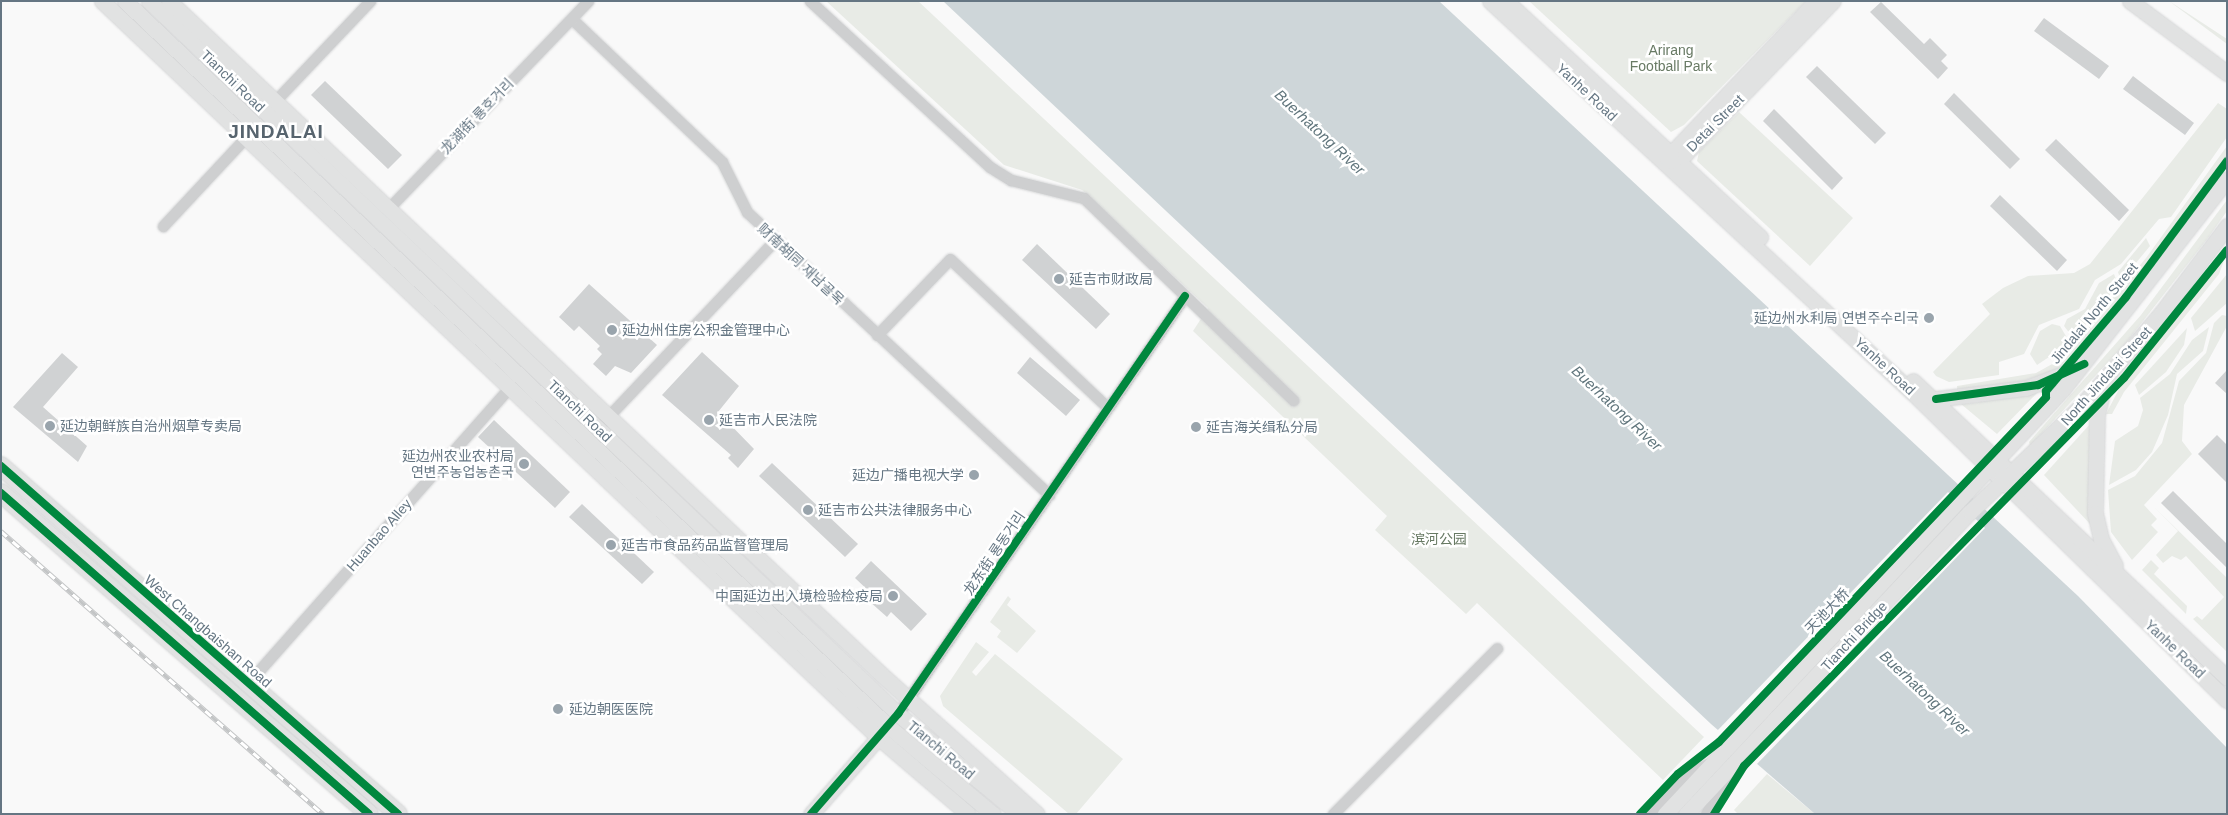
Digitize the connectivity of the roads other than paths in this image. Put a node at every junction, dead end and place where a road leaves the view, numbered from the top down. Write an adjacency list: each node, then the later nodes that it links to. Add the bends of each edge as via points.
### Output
1 (102, 1): 16 (main road)
2 (125, 1): 22 (main road, Tianchi Road)
3 (149, 1): 19 (main road, Tianchi Road)
4 (170, 1): 15 (main road, Tianchi Road)
5 (370, 1): 15 (street)
6 (588, 1): 13 (street, 龙湖街 룡호거리)
7 (810, 1): 24 (street, via 990,167 1012,180 1084,198)
8 (1490, 1): 17 (main road, Yanhe Road)
9 (1506, 1): 17 (main road, Yanhe Road)
10 (1816, 1): 17 (main road, Detai Street)
11 (1833, 1): 17 (main road, Detai Street)
12 (2130, 1): 14 (main road)
13 (572, 19): 19 (street, 龙湖街 룡호거리); 23 (street, 财南胡同 재남골목, via 722,162 741,204)
14 (2227, 73)
15 (275, 102): 19 (main road, Tianchi Road)
16 (245, 138): 20 (street); 28 (main road)
17 (1671, 157): 29 (main road, Yanhe Road, via 1885,357); 34 (main road, Yanhe Road)
18 (2227, 179): 26 (main road, North Jindalai Street)
19 (383, 214): 22 (street, 龙湖街 룡호거리); 32 (main road, Tianchi Road); 33 (main road, Tianchi Road)
20 (163, 226)
21 (2227, 226): 27 (main road, North Jindalai Street, via 2162,312)
22 (367, 231): 47 (main road, Tianchi Road)
23 (775, 240): 25 (street, 财南胡同 재남골목); 32 (street)
24 (1185, 296): 30 (street); 31 (street, 龙东街 룡동거리)
25 (877, 335): 31 (street, via 950,259); 38 (street, 财南胡同 재남골목)
26 (2084, 364): 29 (main road, via 2038,385); 34 (main road, North Jindalai Street)
27 (2106, 378): 36 (main road, North Jindalai Street); 40 (main road, via 2097,415 2095,513 2101,539)
28 (509, 388): 43 (street, Huanbao Alley); 48 (main road)
29 (1936, 399): 34 (main road, Yanhe Road)
30 (1293, 400)
31 (1108, 408): 38 (street, 龙东街 룡동거리)
32 (608, 416): 33 (street); 44 (main road, Tianchi Road)
33 (597, 428): 46 (main road, Tianchi Road)
34 (1995, 464): 36 (main road, Yanhe Road); 39 (main road, North Jindalai Street)
35 (1, 466): 43 (main road, West Changbaishan Road)
36 (2008, 478): 39 (main road, North Jindalai Street); 40 (main road, Yanhe Road); 45 (main road, Yanhe Road)
37 (1, 493): 51 (main road)
38 (1049, 495): 44 (street, 龙东街 룡동거리)
39 (1964, 507): 49 (main road, Tianchi Bridge); 50 (main road, Tianchi Bridge)
40 (2118, 570): 42 (main road, Yanhe Road)
41 (1497, 648): 58 (street)
42 (2227, 678)
43 (248, 683): 52 (main road, West Changbaishan Road)
44 (910, 698): 46 (street, 龙东街 룡동거리); 57 (main road, Tianchi Road)
45 (2227, 700)
46 (898, 714): 47 (main road, 龙东街 룡동거리); 56 (main road, Tianchi Road)
47 (888, 726): 48 (main road, 龙东街 룡동거리); 55 (main road, Tianchi Road)
48 (878, 737): 53 (main road, 龙东街 룡동거리); 54 (main road)
49 (1722, 754): 59 (street, via 1685,776); 60 (main road, Tianchi Bridge)
50 (1734, 764): 61 (main road, Tianchi Bridge); 62 (street)
51 (369, 814)
52 (398, 814)
53 (811, 814)
54 (968, 814)
55 (993, 814)
56 (1019, 814)
57 (1037, 814)
58 (1333, 814)
59 (1648, 814)
60 (1665, 814)
61 (1686, 814)
62 (1706, 814)

